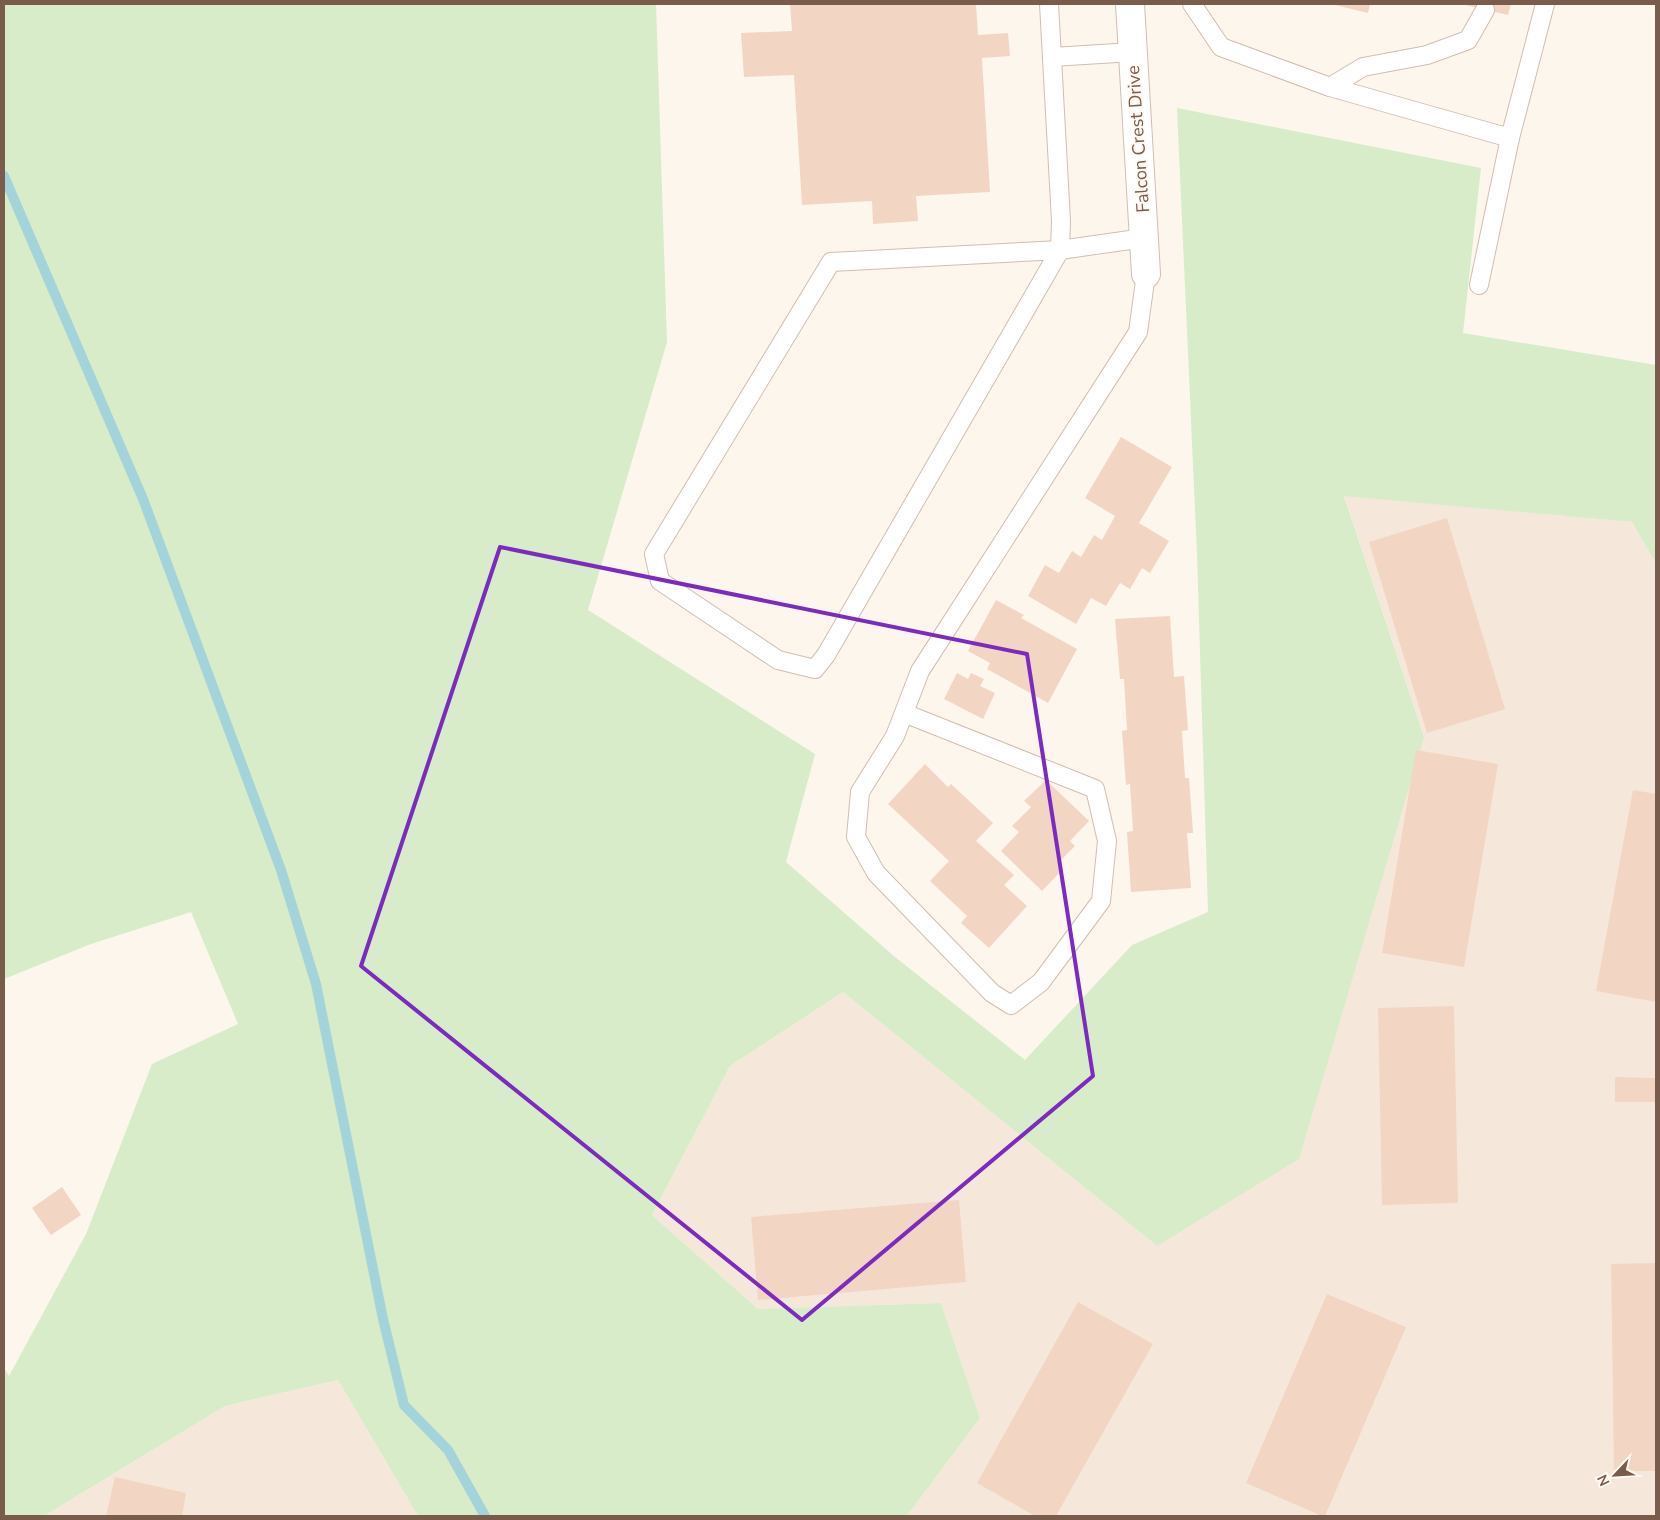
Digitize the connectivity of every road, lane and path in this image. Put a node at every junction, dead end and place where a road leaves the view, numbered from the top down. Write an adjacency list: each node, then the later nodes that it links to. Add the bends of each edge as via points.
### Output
1 (1049, 4): 7 (lane)
2 (1130, 4): 6 (street, Falcon Crest Drive)
3 (1192, 4): 8 (lane, via 1221,47)
4 (1545, 4): 9 (lane)
5 (1486, 10): 8 (lane, via 1468,40 1427,55 1363,67)
6 (1133, 52): 7 (lane); 10 (street, Falcon Crest Drive)
7 (1052, 57): 11 (lane)
8 (1330, 87): 9 (lane)
9 (1510, 138): 13 (lane)
10 (1144, 238): 11 (lane); 12 (street, Falcon Crest Drive)
11 (1060, 250): 11 (lane, via 815,669 778,660 660,581 654,554 831,262)
12 (1146, 274): 14 (lane, via 1138,332 920,671)
13 (1479, 285)
14 (904, 713): 14 (lane, via 895,736 860,792 856,837 876,873 992,994 1011,1005 1040,982 1101,902 1107,841 1095,789)

